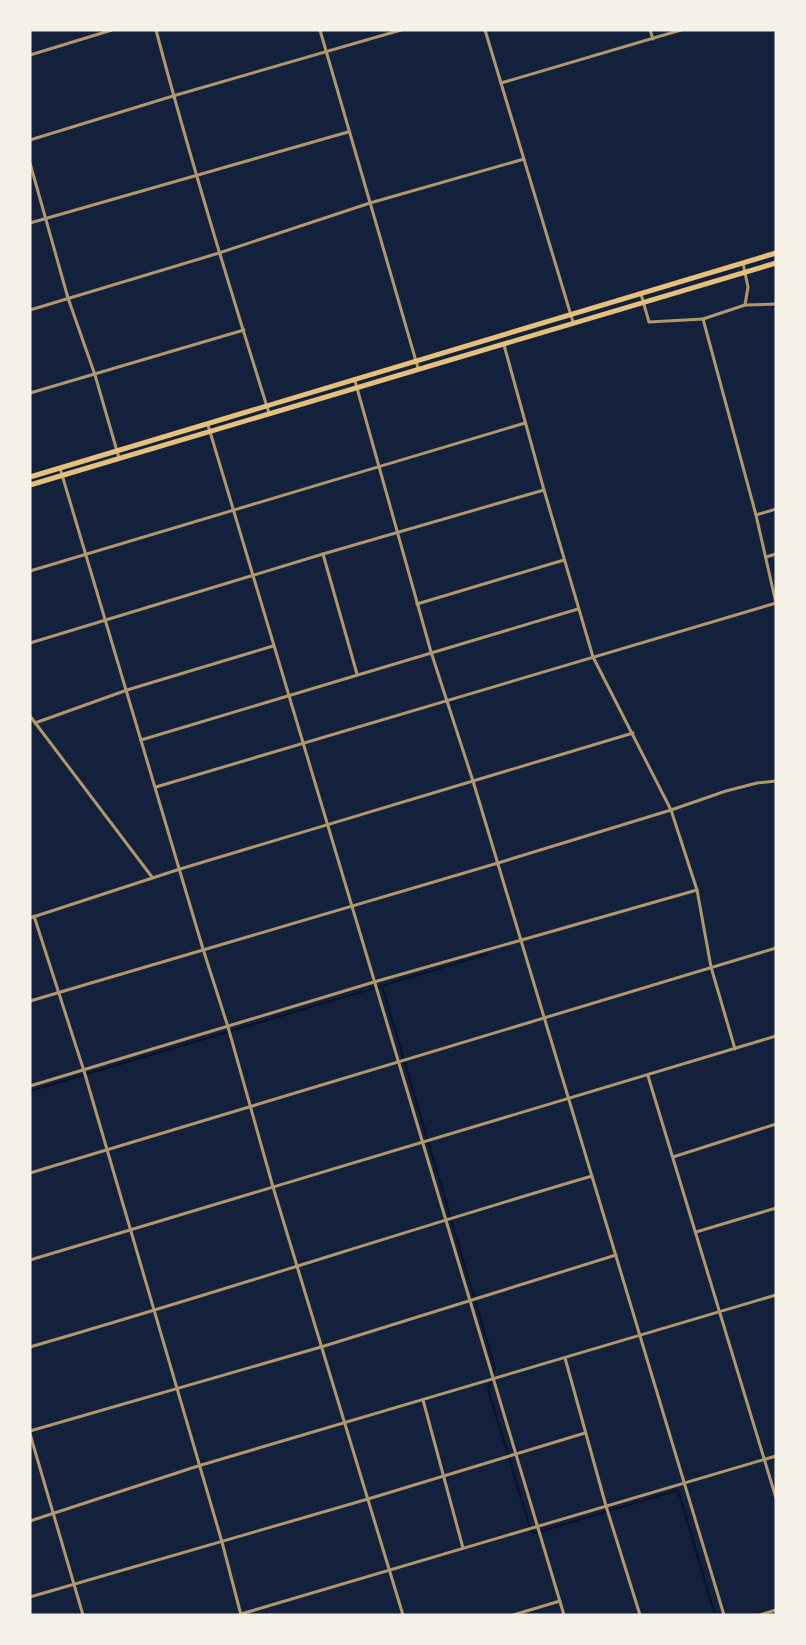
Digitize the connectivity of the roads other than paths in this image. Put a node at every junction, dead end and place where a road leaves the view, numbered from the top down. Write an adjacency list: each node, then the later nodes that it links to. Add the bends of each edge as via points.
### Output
1 (112, 30): 10 (street)
2 (156, 30): 12 (street)
3 (320, 30): 9 (street)
4 (401, 30): 9 (street)
5 (485, 30): 11 (street)
6 (650, 30): 8 (street)
7 (681, 30): 8 (street)
8 (653, 39): 11 (street)
9 (327, 52): 12 (street); 13 (street)
10 (30, 55)
11 (501, 82): 15 (street)
12 (173, 96): 14 (street); 17 (street)
13 (349, 132): 17 (street); 18 (street)
14 (30, 140)
15 (524, 159): 18 (street); 32 (street)
16 (30, 163): 19 (street)
17 (197, 177): 19 (street); 21 (street)
18 (370, 204): 21 (street); 36 (street)
19 (47, 218): 20 (street); 27 (street)
20 (30, 223)
21 (219, 253): 27 (street); 34 (street)
22 (776, 253): 23 (main road)
23 (743, 263): 25 (street); 26 (main road)
24 (776, 263): 25 (main road)
25 (746, 272): 28 (main road); 30 (street)
26 (641, 294): 28 (street); 32 (main road)
27 (68, 298): 31 (street); 37 (street)
28 (643, 302): 32 (main road); 33 (street, via 649,322)
29 (776, 304): 30 (street)
30 (745, 305): 33 (street)
31 (30, 310)
32 (572, 319): 35 (main road); 36 (main road)
33 (703, 319): 54 (street)
34 (244, 330): 37 (street); 40 (street)
35 (504, 344): 36 (main road); 42 (street)
36 (417, 365): 38 (main road)
37 (95, 375): 39 (street); 45 (street)
38 (355, 384): 40 (main road); 41 (main road); 46 (street)
39 (30, 393)
40 (267, 407): 41 (street); 43 (main road)
41 (269, 414): 44 (main road)
42 (525, 423): 46 (street); 51 (street)
43 (208, 425): 44 (street); 45 (main road)
44 (209, 432): 45 (main road); 53 (street)
45 (118, 455): 47 (main road); 48 (main road)
46 (379, 467): 53 (street); 55 (street)
47 (60, 468): 48 (street); 49 (main road)
48 (62, 476): 50 (main road); 58 (street)
49 (30, 477)
50 (30, 485)
51 (544, 490): 55 (street); 60 (street)
52 (776, 509): 54 (street)
53 (232, 511): 58 (street); 62 (street)
54 (756, 515): 59 (street)
55 (397, 533): 56 (street); 63 (street)
56 (323, 554): 62 (street); 70 (street)
57 (776, 554): 59 (street)
58 (86, 555): 61 (street); 65 (street)
59 (766, 557): 69 (street, via 776,603)
60 (564, 560): 63 (street); 64 (street)
61 (30, 572)
62 (252, 577): 65 (street); 67 (street)
63 (417, 604): 68 (street)
64 (578, 609): 68 (street); 69 (street)
65 (105, 620): 66 (street); 71 (street)
66 (30, 643)
67 (273, 646): 71 (street); 72 (street)
68 (431, 652): 70 (street); 73 (street)
69 (593, 657): 73 (street); 76 (street)
70 (357, 674): 72 (street)
71 (127, 690): 75 (street); 77 (street)
72 (288, 696): 77 (street); 78 (street)
73 (447, 700): 78 (street); 79 (street)
74 (30, 716): 75 (street)
75 (35, 723): 86 (street)
76 (633, 733): 79 (street); 82 (street)
77 (141, 740): 81 (street)
78 (302, 744): 81 (street); 83 (street)
79 (473, 781): 83 (street); 84 (street)
80 (776, 781): 82 (street, via 726,791)
81 (156, 787): 85 (street)
82 (671, 810): 84 (street); 87 (street)
83 (327, 824): 85 (street); 88 (street)
84 (498, 863): 88 (street); 90 (street)
85 (180, 869): 86 (street); 92 (street)
86 (152, 878): 89 (street)
87 (697, 890): 90 (street); 93 (street)
88 (351, 906): 92 (street); 94 (street)
89 (32, 917): 95 (street)
90 (521, 940): 94 (street); 97 (street)
91 (776, 948): 93 (street)
92 (203, 949): 95 (street); 98 (street)
93 (711, 967): 97 (street); 100 (street)
94 (374, 982): 98 (street); 101 (street)
95 (59, 992): 96 (street); 102 (street)
96 (30, 1002)
97 (544, 1018): 101 (street); 105 (street)
98 (228, 1028): 102 (street); 106 (street)
99 (776, 1036): 100 (street)
100 (735, 1049): 103 (street)
101 (398, 1062): 106 (street); 108 (street)
102 (84, 1071): 104 (street); 109 (street)
103 (648, 1076): 105 (street); 110 (street)
104 (30, 1086)
105 (568, 1098): 108 (street); 112 (street)
106 (250, 1107): 109 (street); 113 (street)
107 (776, 1124): 110 (street)
108 (422, 1142): 113 (street); 115 (street)
109 (106, 1150): 111 (street); 116 (street)
110 (673, 1157): 117 (street)
111 (30, 1173)
112 (592, 1176): 115 (street); 118 (street)
113 (273, 1187): 116 (street); 120 (street)
114 (776, 1208): 117 (street)
115 (445, 1219): 120 (street); 122 (street)
116 (129, 1232): 119 (street); 124 (street)
117 (696, 1232): 123 (street)
118 (616, 1255): 122 (street); 125 (street)
119 (30, 1260)
120 (297, 1265): 124 (street); 127 (street)
121 (776, 1295): 123 (street)
122 (469, 1300): 127 (street); 129 (street)
123 (719, 1311): 125 (street); 137 (street)
124 (153, 1312): 126 (street); 130 (street)
125 (640, 1335): 128 (street); 140 (street)
126 (30, 1347)
127 (321, 1347): 130 (street); 132 (street)
128 (565, 1358): 129 (street); 134 (street)
129 (493, 1379): 131 (street); 135 (street)
130 (176, 1389): 133 (street); 138 (street)
131 (423, 1400): 132 (street); 139 (street)
132 (345, 1424): 138 (street); 142 (street)
133 (30, 1432): 144 (street)
134 (585, 1433): 135 (street); 143 (street)
135 (516, 1455): 139 (street); 146 (street)
136 (776, 1456): 137 (street)
137 (765, 1459): 140 (street); 141 (street)
138 (198, 1466): 144 (street); 147 (street)
139 (444, 1475): 142 (street); 148 (street)
140 (684, 1483): 143 (street); 160 (street)
141 (776, 1498)
142 (368, 1499): 147 (street); 149 (street)
143 (606, 1506): 146 (street); 159 (street)
144 (53, 1514): 145 (street); 150 (street)
145 (30, 1521)
146 (537, 1526): 148 (street); 152 (street)
147 (222, 1542): 150 (street); 155 (street)
148 (463, 1548): 149 (street)
149 (389, 1569): 155 (street); 156 (street)
150 (73, 1583): 151 (street); 154 (street)
151 (30, 1597)
152 (560, 1601): 157 (street); 158 (street)
153 (776, 1610): 161 (street)
154 (83, 1615)
155 (241, 1615)
156 (403, 1615)
157 (513, 1615)
158 (564, 1615)
159 (640, 1615)
160 (724, 1615)
161 (760, 1615)

